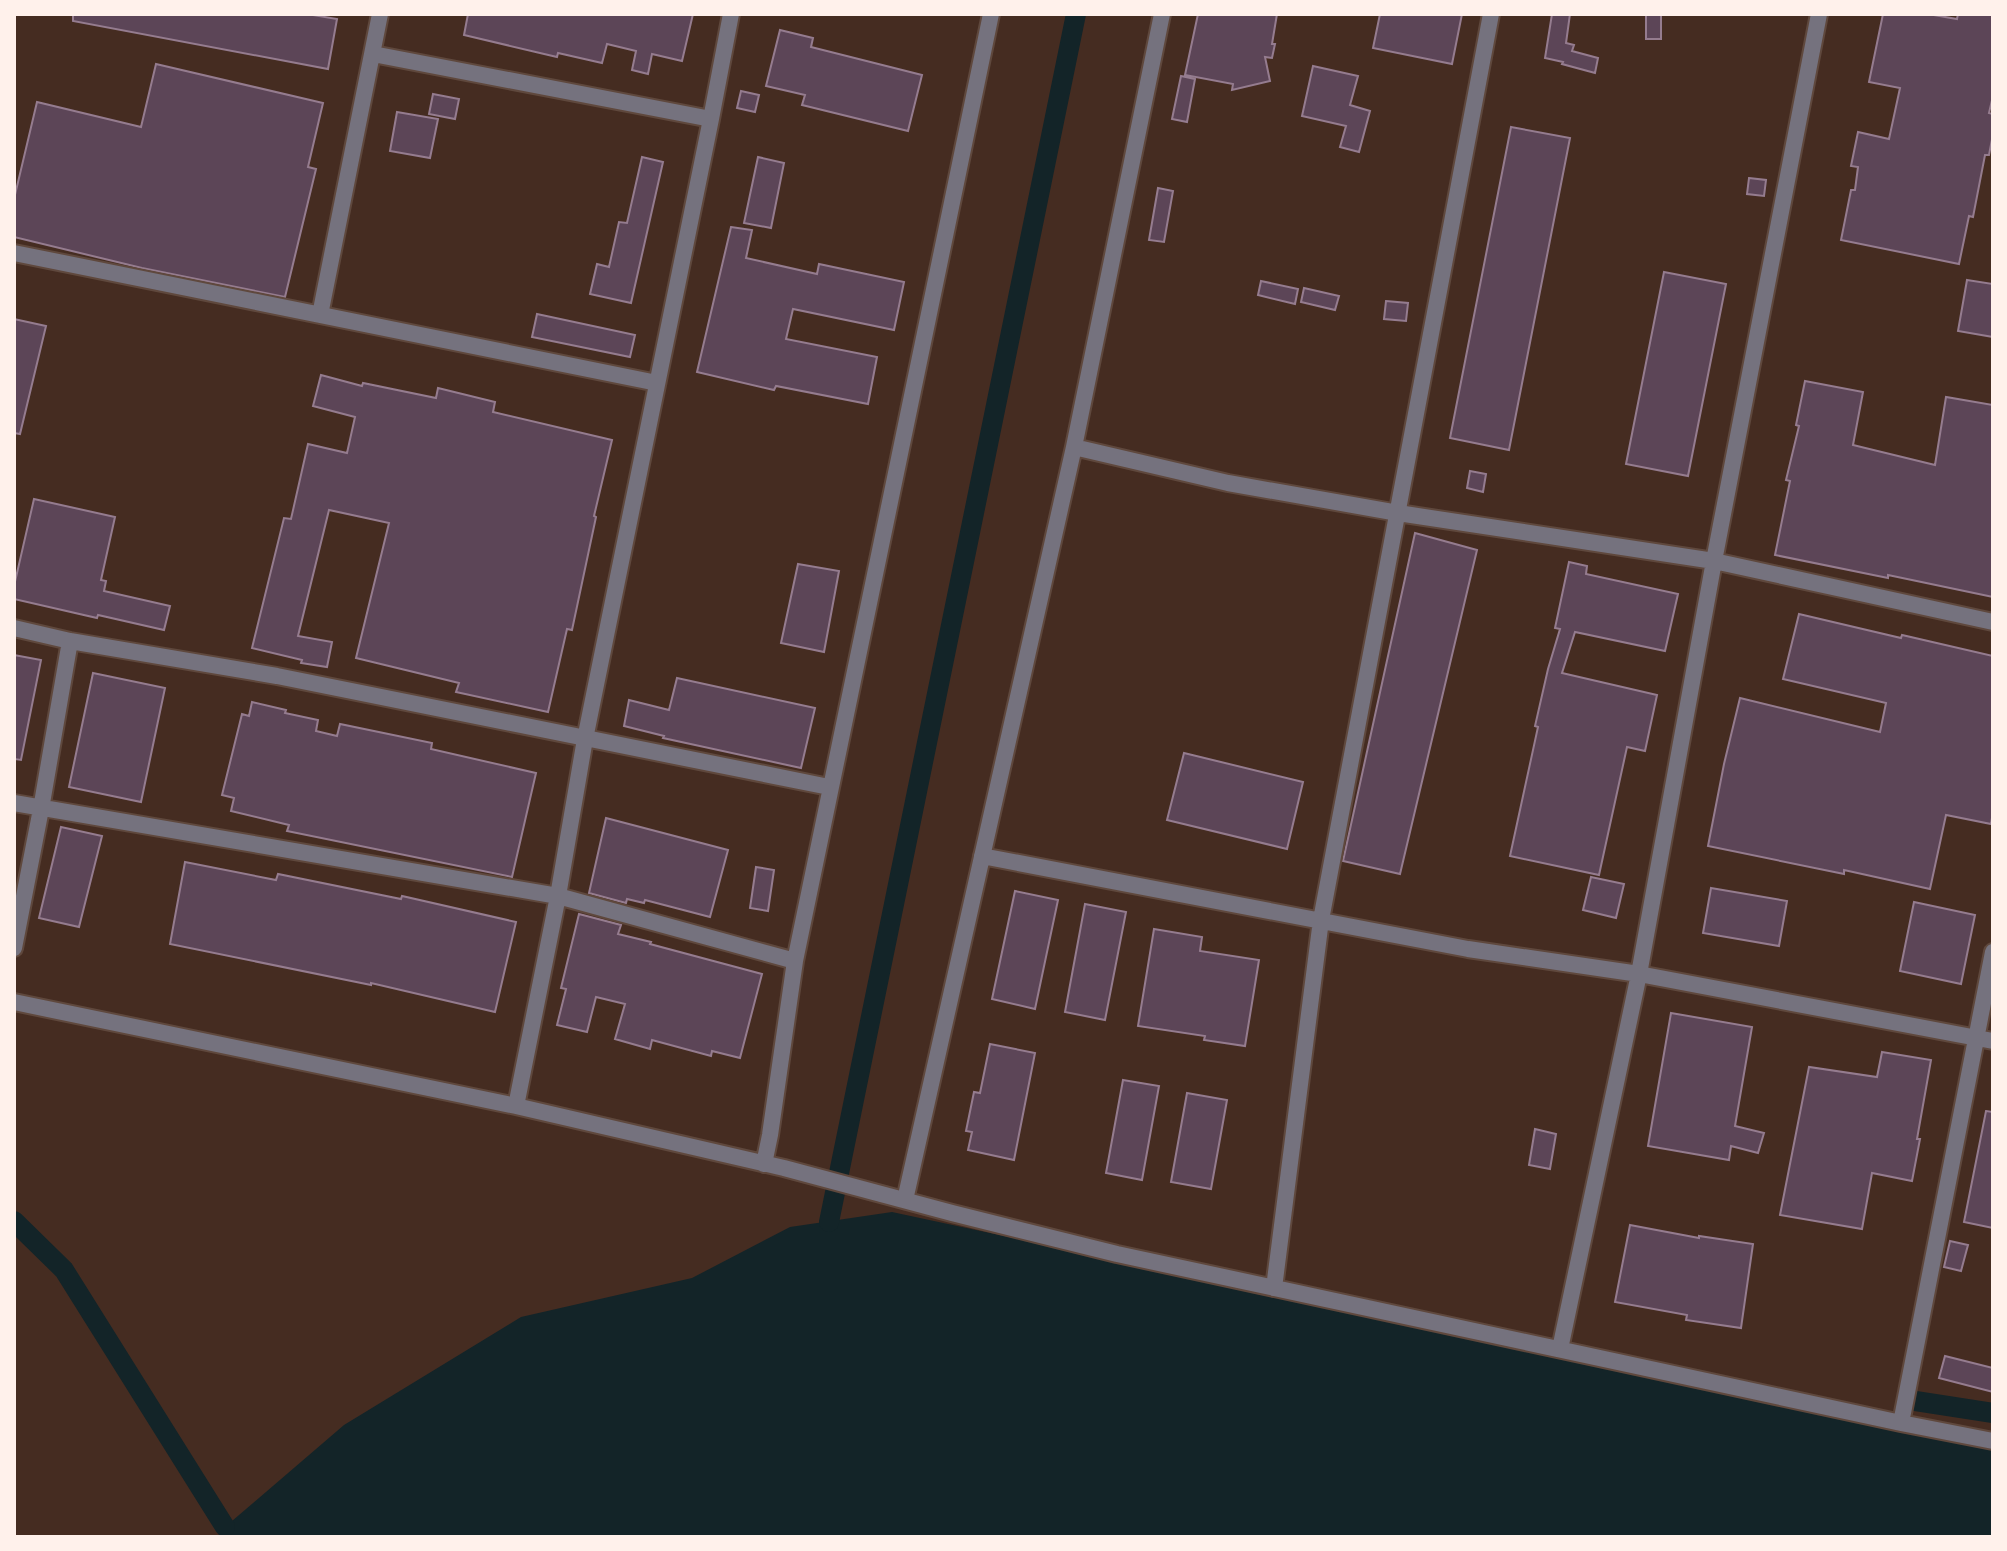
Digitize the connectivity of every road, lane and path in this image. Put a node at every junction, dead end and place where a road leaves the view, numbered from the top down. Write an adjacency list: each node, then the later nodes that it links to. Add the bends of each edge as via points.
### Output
1 (380, 14): 7 (street)
2 (731, 14): 8 (street)
3 (991, 14): 19 (street)
4 (1162, 14): 12 (street)
5 (1491, 14): 13 (street)
6 (1819, 14): 14 (street)
7 (373, 54): 8 (street); 10 (street)
8 (711, 119): 11 (street)
9 (14, 253): 10 (street)
10 (320, 315): 11 (street)
11 (657, 383): 18 (street)
12 (1074, 447): 13 (street, via 1199,477); 22 (street)
13 (1398, 513): 14 (street); 24 (street)
14 (1714, 561): 15 (street); 28 (street)
15 (1993, 622)
16 (14, 628): 17 (street)
17 (70, 641): 18 (street, via 277,676); 21 (street)
18 (585, 739): 19 (street); 23 (street)
19 (829, 787): 27 (street)
20 (14, 803): 21 (street)
21 (41, 809): 23 (street); 25 (street)
22 (982, 856): 24 (street); 34 (street)
23 (558, 896): 27 (street); 32 (street)
24 (1321, 920): 28 (street); 35 (street)
25 (14, 948)
26 (1993, 952): 30 (street)
27 (795, 961): 33 (street)
28 (1639, 974): 30 (street); 36 (street)
29 (14, 1002): 32 (street)
30 (1975, 1037): 31 (street); 37 (street)
31 (1993, 1041)
32 (516, 1106): 33 (street)
33 (764, 1164): 34 (street)
34 (905, 1200): 35 (street)
35 (1274, 1288): 36 (street)
36 (1560, 1349): 37 (street)
37 (1901, 1423): 38 (street)
38 (1993, 1441)

